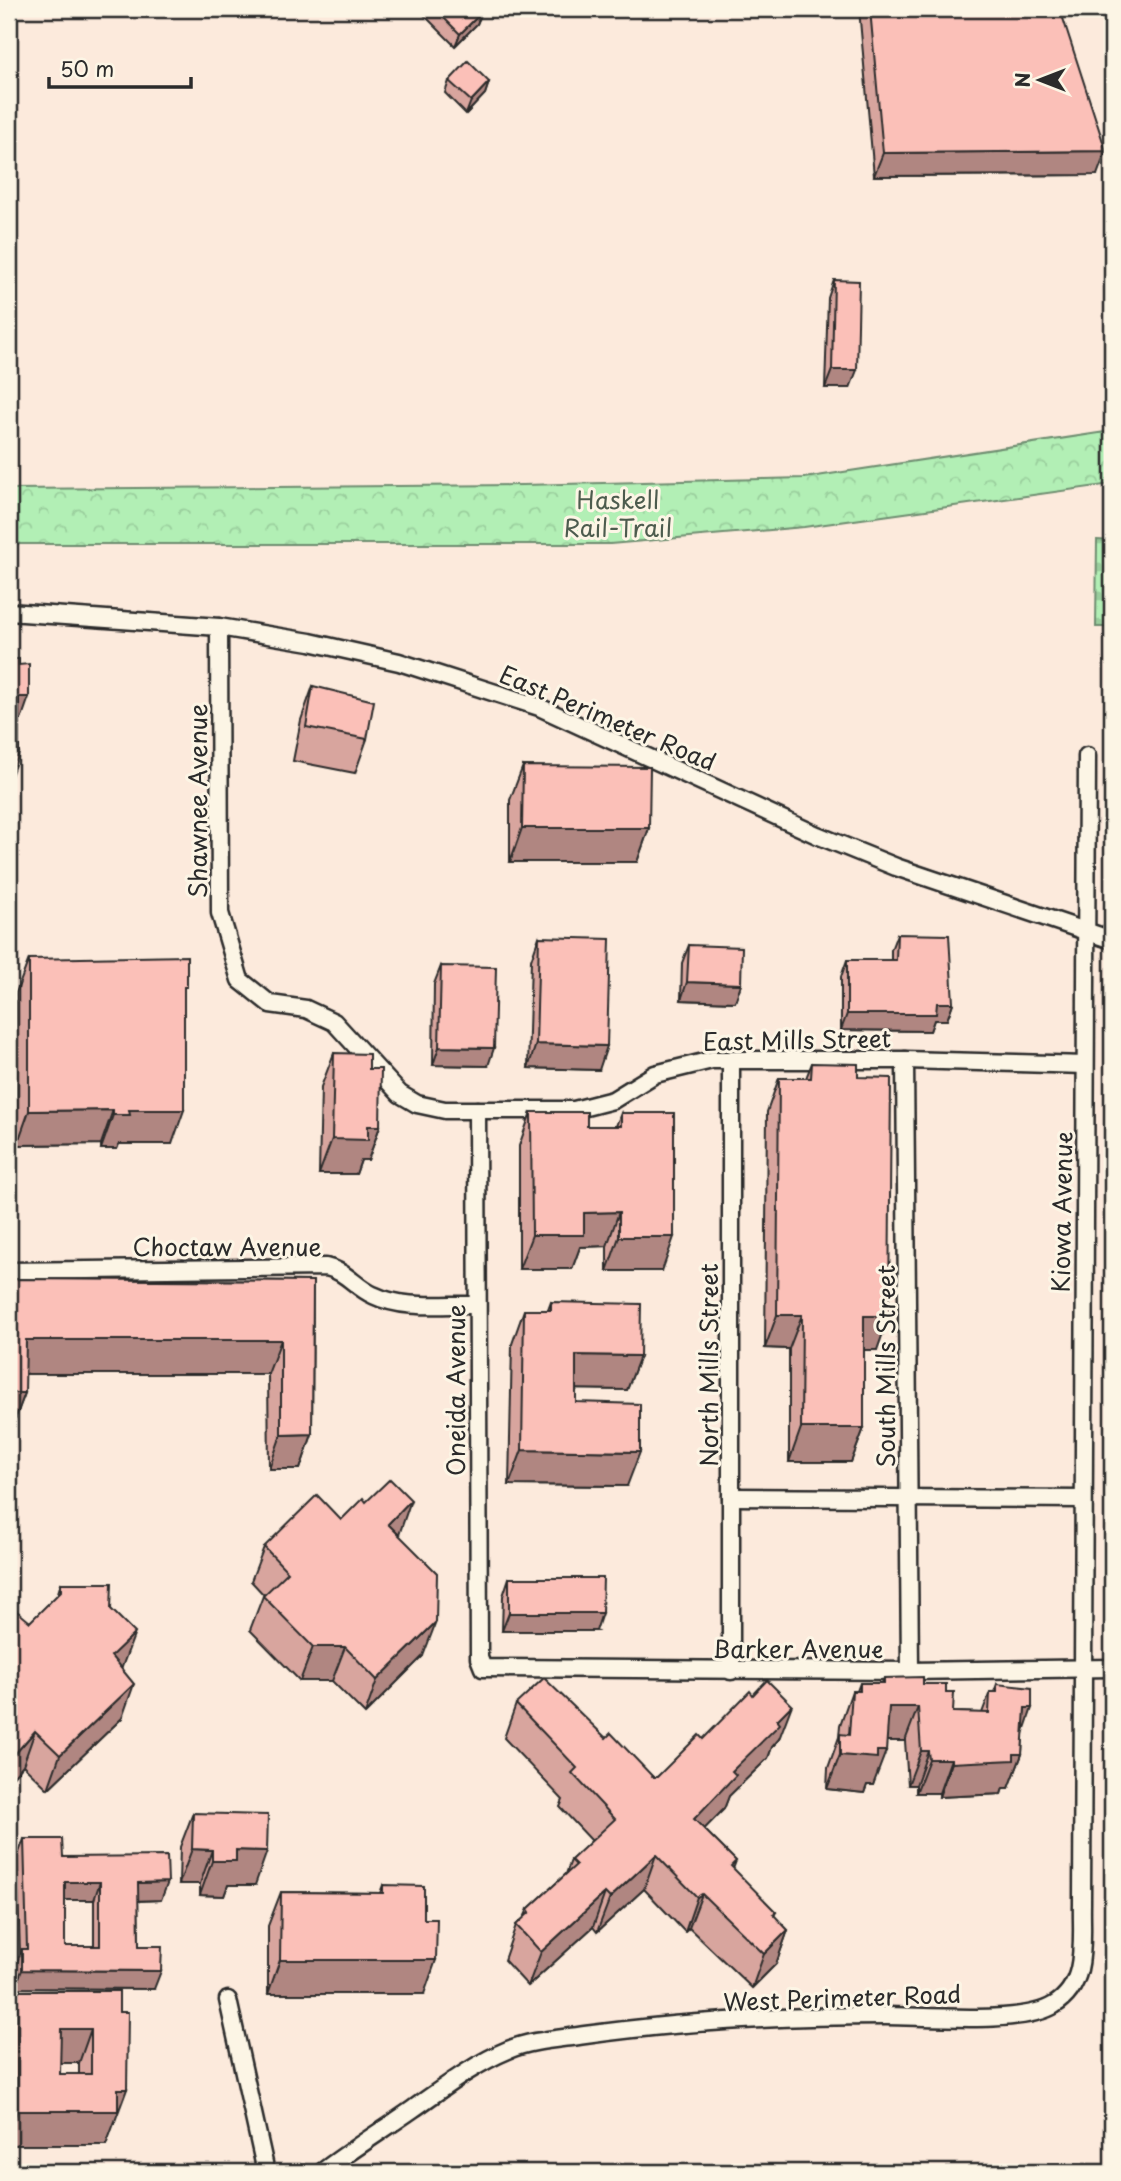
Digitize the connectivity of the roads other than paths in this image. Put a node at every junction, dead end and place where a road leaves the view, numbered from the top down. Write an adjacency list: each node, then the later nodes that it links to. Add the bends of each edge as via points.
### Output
1 (9, 612): 2 (street, East Perimeter Road)
2 (219, 628): 4 (street, East Perimeter Road, via 399,662 539,707 817,835 974,895); 9 (street, Shawnee Avenue, via 220,913 240,980 270,1004 306,1009 334,1022 400,1094 416,1104)
3 (1087, 756): 4 (street, Kiowa Avenue)
4 (1086, 931): 5 (street, East Perimeter Road); 8 (street, Kiowa Avenue)
5 (1112, 940)
6 (731, 1060): 7 (street, East Mills Street); 9 (street, East Mills Street, via 665,1070 594,1107); 12 (street, North Mills Street)
7 (905, 1060): 8 (street, East Mills Street); 13 (street, South Mills Street)
8 (1085, 1065): 14 (street, Kiowa Avenue)
9 (477, 1110): 11 (street, Oneida Avenue)
10 (9, 1271): 11 (street, Choctaw Avenue, via 326,1266 389,1302)
11 (477, 1305): 15 (street, Oneida Avenue, via 479,1658)
12 (731, 1497): 13 (street); 18 (street, North Mills Street)
13 (909, 1498): 14 (street); 19 (street, South Mills Street)
14 (1083, 1499): 16 (street, Kiowa Avenue)
15 (483, 1668): 18 (street, Barker Avenue)
16 (1083, 1668): 17 (street, Barker Avenue); 19 (street, Barker Avenue); 22 (street, West Perimeter Road, via 1081,1965 1069,1992 1055,2005 1037,2013 988,2016 815,2017 630,2028 528,2043 461,2076)
17 (1112, 1668)
18 (731, 1671): 19 (street, Barker Avenue)
19 (911, 1671)
20 (228, 2000): 21 (street)
21 (266, 2172)
22 (322, 2172)

